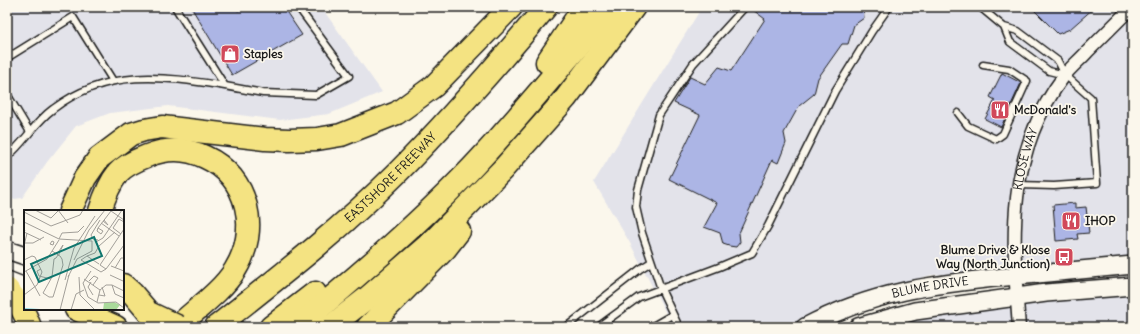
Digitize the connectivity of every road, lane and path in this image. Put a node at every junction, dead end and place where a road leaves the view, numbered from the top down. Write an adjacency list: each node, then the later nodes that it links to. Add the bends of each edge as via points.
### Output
1 (175, 7): 17 (lane)
2 (298, 7): 17 (lane, via 349,76 316,95 263,93)
3 (511, 7): 24 (highway, via 434,86 397,113 341,135 317,139 266,139 162,127 138,132 99,158 85,178)
4 (546, 7): 46 (highway, EASTSHORE FREEWAY, via 450,118 395,175 331,234)
5 (584, 7): 33 (highway, via 538,74 465,156)
6 (611, 7): 33 (highway, via 466,174 417,222)
7 (634, 7): 22 (highway, via 566,98)
8 (745, 7): 28 (lane, via 693,64 659,115 638,190 636,207)
9 (889, 7): 37 (lane, via 835,91 768,226 752,252)
10 (980, 7): 12 (lane)
11 (1132, 7): 15 (street, KLOSE WAY)
12 (1004, 27): 15 (lane, via 1018,31 1058,61); 15 (lane, via 1010,42 1049,71)
13 (7, 58): 16 (lane, via 73,17)
14 (983, 65): 19 (lane, via 1009,70 1027,81 1003,134 996,139 968,126)
15 (1065, 75): 23 (street, KLOSE WAY, via 1045,104 1028,141); 23 (lane, via 1091,98 1097,183 1054,186)
16 (113, 81): 17 (lane, via 147,77); 20 (lane, via 89,88 69,98 52,110)
17 (225, 86)
18 (7, 94): 20 (lane)
19 (958, 113)
20 (30, 132): 21 (lane, via 21,145)
21 (7, 157)
22 (502, 169): 49 (highway, via 436,238); 50 (highway, via 445,249)
23 (1018, 184): 30 (street, KLOSE WAY)
24 (70, 210)
25 (100, 210): 45 (highway, via 107,191 119,172 135,161 165,150 196,153 207,158 220,165 238,185 248,210 249,224 243,254 235,270 220,287)
26 (7, 250): 27 (street)
27 (24, 256)
28 (651, 262): 37 (lane); 51 (lane)
29 (1133, 265): 30 (street, BLUME DRIVE)
30 (1015, 276): 38 (street, KLOSE WAY); 55 (street, BLUME DRIVE, via 910,289 862,302)
31 (7, 280): 35 (street)
32 (124, 286): 41 (highway)
33 (335, 286): 47 (highway); 48 (highway)
34 (1133, 286): 38 (street, BLUME DRIVE)
35 (24, 287)
36 (7, 289): 44 (highway, via 20,304)
37 (661, 289): 42 (lane); 52 (lane, via 639,297)
38 (1017, 297): 56 (street, BLUME DRIVE, via 915,311); 57 (street, KLOSE WAY)
39 (124, 301): 41 (street)
40 (78, 310): 43 (highway)
41 (149, 313): 45 (highway, bridge)
42 (672, 315): 53 (lane); 54 (lane)
43 (115, 326)
44 (30, 327)
45 (178, 327)
46 (216, 327)
47 (272, 327)
48 (296, 327)
49 (330, 327)
50 (368, 327)
51 (566, 327)
52 (598, 327)
53 (651, 327)
54 (679, 327)
55 (805, 327)
56 (858, 327)
57 (1019, 327)

